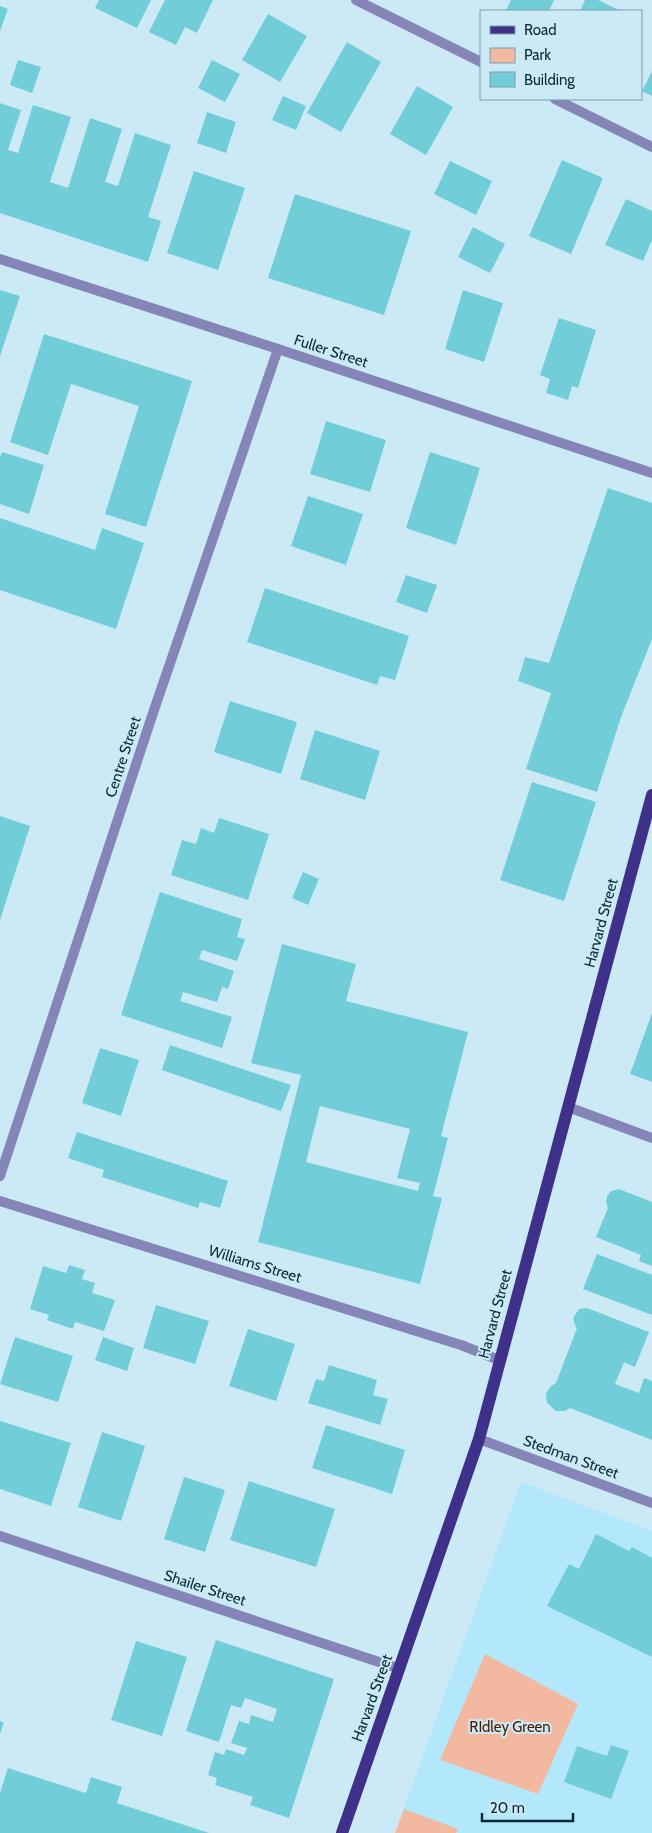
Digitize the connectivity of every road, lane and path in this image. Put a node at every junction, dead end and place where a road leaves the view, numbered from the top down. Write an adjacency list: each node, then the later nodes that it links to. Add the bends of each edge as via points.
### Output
1 (356, 0): 2 (street)
2 (480, 62)
3 (557, 100): 4 (street)
4 (652, 147)
5 (0, 258): 6 (street, Fuller Street)
6 (278, 349): 7 (street, Fuller Street); 11 (street, Centre Street, via 157,701)
7 (652, 474)
8 (652, 795): 9 (main road, Harvard Street)
9 (568, 1107): 10 (street); 13 (main road, Harvard Street)
10 (652, 1138)
11 (0, 1176)
12 (0, 1201): 13 (street, Williams Street)
13 (500, 1360): 14 (main road, Harvard Street)
14 (479, 1439): 15 (street, Stedman Street); 17 (main road, Harvard Street)
15 (652, 1503)
16 (0, 1536): 17 (street, Shailer Street)
17 (400, 1669): 18 (main road, Harvard Street)
18 (342, 1833)

